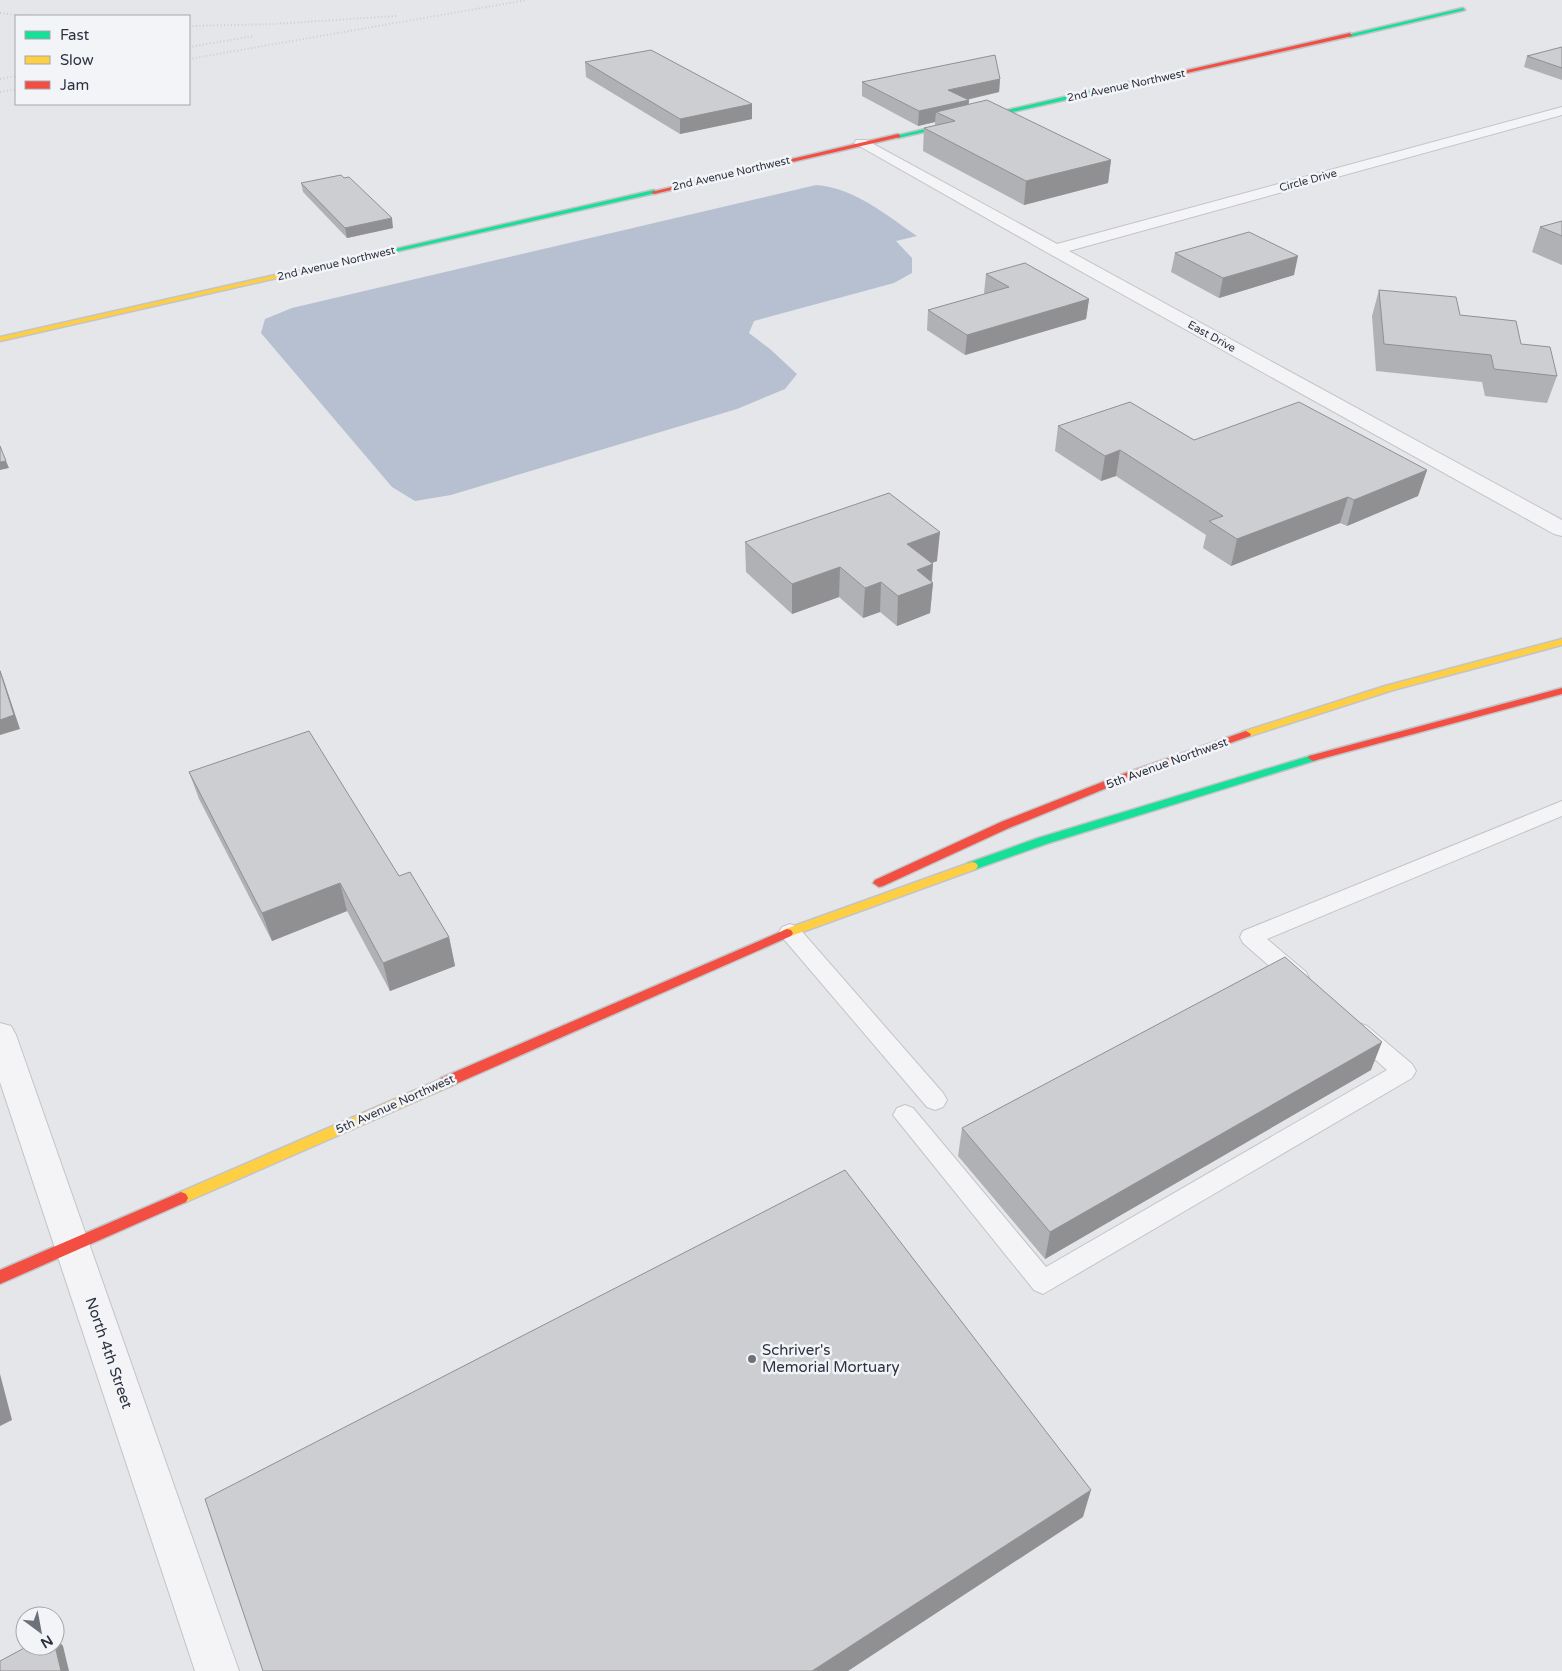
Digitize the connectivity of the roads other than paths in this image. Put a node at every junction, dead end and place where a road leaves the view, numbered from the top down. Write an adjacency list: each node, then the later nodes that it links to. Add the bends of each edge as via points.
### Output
1 (1463, 9): 3 (street, 2nd Avenue Northwest)
2 (1562, 110): 4 (street, Circle Drive)
3 (862, 143): 4 (street, East Drive); 5 (street, 2nd Avenue Northwest)
4 (1054, 250): 6 (street, East Drive)
5 (0, 339)
6 (1562, 529)
7 (1562, 642): 10 (street, 5th Avenue Northwest, via 1380,691 1127,776 1005,825)
8 (1562, 691): 12 (street, 5th Avenue Northwest, via 1269,770 1042,841)
9 (1562, 808): 13 (lane, via 1251,937)
10 (872, 887)
11 (856, 896): 12 (street, 5th Avenue Northwest)
12 (790, 932): 16 (lane); 18 (street, 5th Avenue Northwest)
13 (1317, 994)
14 (1346, 1020): 17 (lane, via 1404,1071 1043,1282)
15 (0, 1035): 18 (street, North 4th Street)
16 (935, 1100)
17 (906, 1115)
18 (72, 1244): 19 (street, 5th Avenue Northwest); 20 (street, North 4th Street)
19 (0, 1277)
20 (217, 1671)

